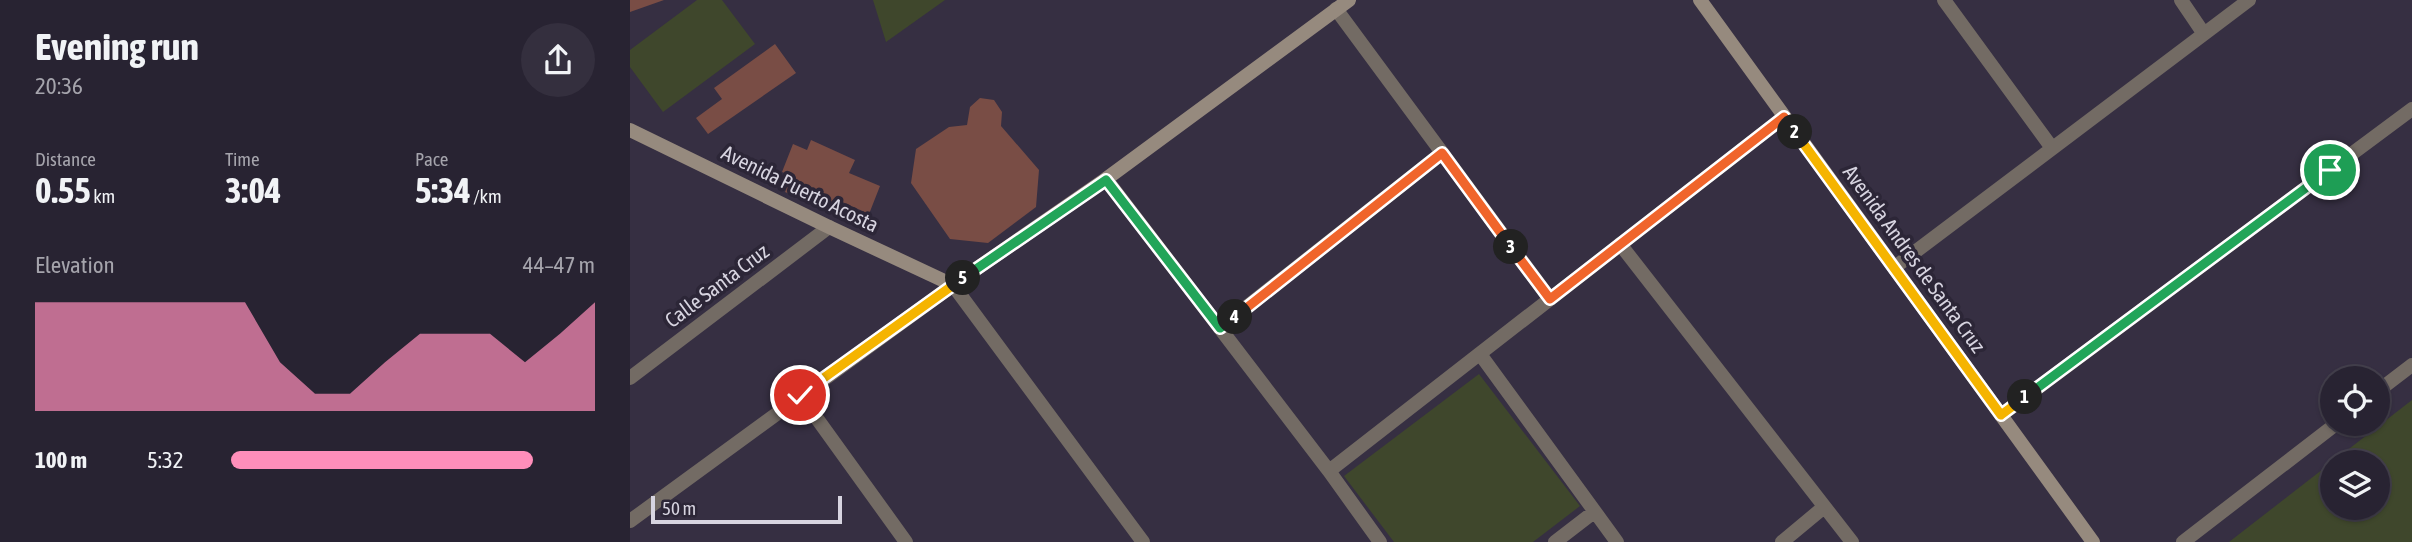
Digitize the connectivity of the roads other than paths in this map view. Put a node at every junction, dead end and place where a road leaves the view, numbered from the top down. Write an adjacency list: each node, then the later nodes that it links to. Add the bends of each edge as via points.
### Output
1 (1349, 0): 6 (street)
2 (1700, 0): 9 (street, Avenida Andres de Santa Cruz)
3 (1944, 0): 11 (street)
4 (2180, 0): 7 (street)
5 (2249, 0): 7 (street)
6 (1336, 9): 12 (street); 13 (street)
7 (2204, 34): 11 (street)
8 (2412, 109): 25 (street)
9 (1784, 117): 15 (street); 16 (street, Avenida Andres de Santa Cruz)
10 (630, 130): 14 (street, Avenida Puerto Acosta)
11 (2052, 148): 16 (street)
12 (1442, 153): 18 (street); 19 (street)
13 (1106, 180): 17 (street); 19 (street)
14 (829, 227): 17 (street, Avenida Puerto Acosta); 22 (street, Calle Santa Cruz)
15 (1620, 244): 18 (street); 28 (street)
16 (1895, 267): 25 (street, Avenida Andres de Santa Cruz)
17 (953, 285): 24 (street); 32 (street)
18 (1550, 299): 20 (street)
19 (1220, 328): 27 (street)
20 (1480, 354): 27 (street); 29 (street)
21 (2412, 365): 23 (street)
22 (630, 378)
23 (2390, 382)
24 (800, 395): 30 (street); 31 (street)
25 (2001, 415): 38 (street, Avenida Andres de Santa Cruz)
26 (2320, 436): 39 (street)
27 (1329, 471): 33 (street)
28 (1824, 507): 36 (street); 37 (street)
29 (1594, 512): 34 (street); 35 (street)
30 (630, 521)
31 (906, 542)
32 (1143, 542)
33 (1380, 542)
34 (1555, 542)
35 (1617, 542)
36 (1782, 542)
37 (1852, 542)
38 (2094, 542)
39 (2183, 542)

